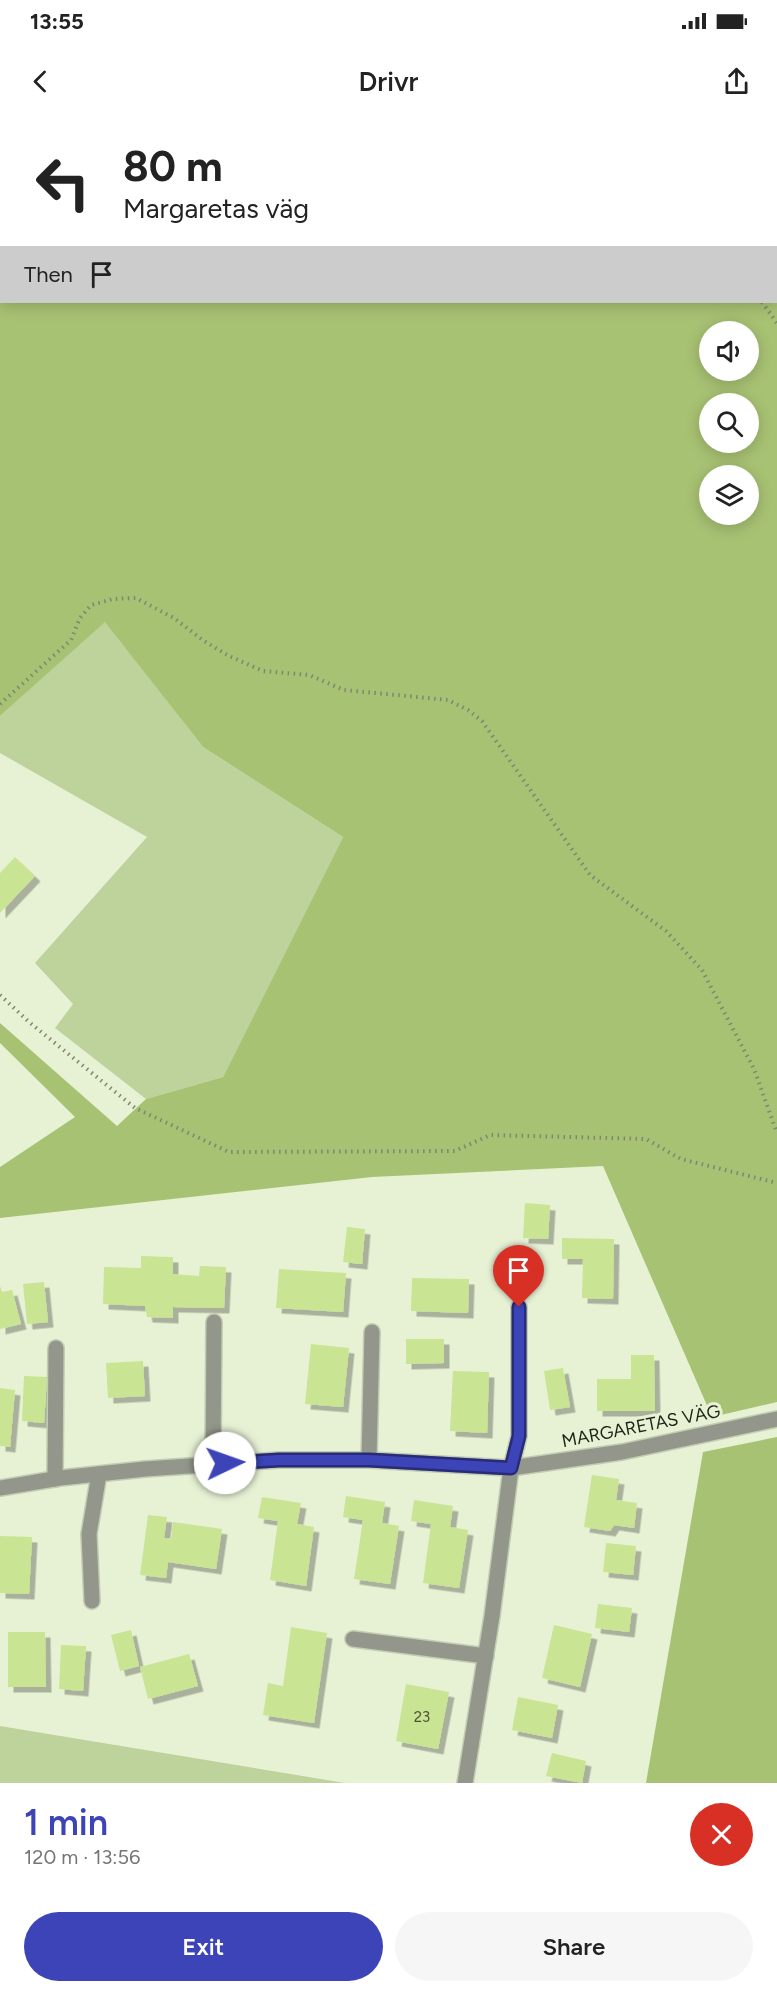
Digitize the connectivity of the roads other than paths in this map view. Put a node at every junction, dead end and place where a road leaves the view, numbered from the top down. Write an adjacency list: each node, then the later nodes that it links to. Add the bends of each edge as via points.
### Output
1 (519, 1307): 8 (street, via 519,1436)
2 (214, 1322): 7 (street)
3 (372, 1332): 6 (street)
4 (56, 1348): 10 (street)
5 (777, 1419): 8 (street, MARGARETAS VÄG, via 622,1452)
6 (369, 1460): 7 (street, MARGARETAS VÄG); 8 (street, MARGARETAS VÄG)
7 (213, 1464): 9 (street, MARGARETAS VÄG)
8 (511, 1468): 14 (street)
9 (99, 1474): 10 (street, MARGARETAS VÄG); 12 (street, via 89,1534)
10 (55, 1479): 11 (street, MARGARETAS VÄG)
11 (0, 1488)
12 (92, 1601)
13 (353, 1639): 14 (street)
14 (486, 1656): 15 (street)
15 (465, 1783)

